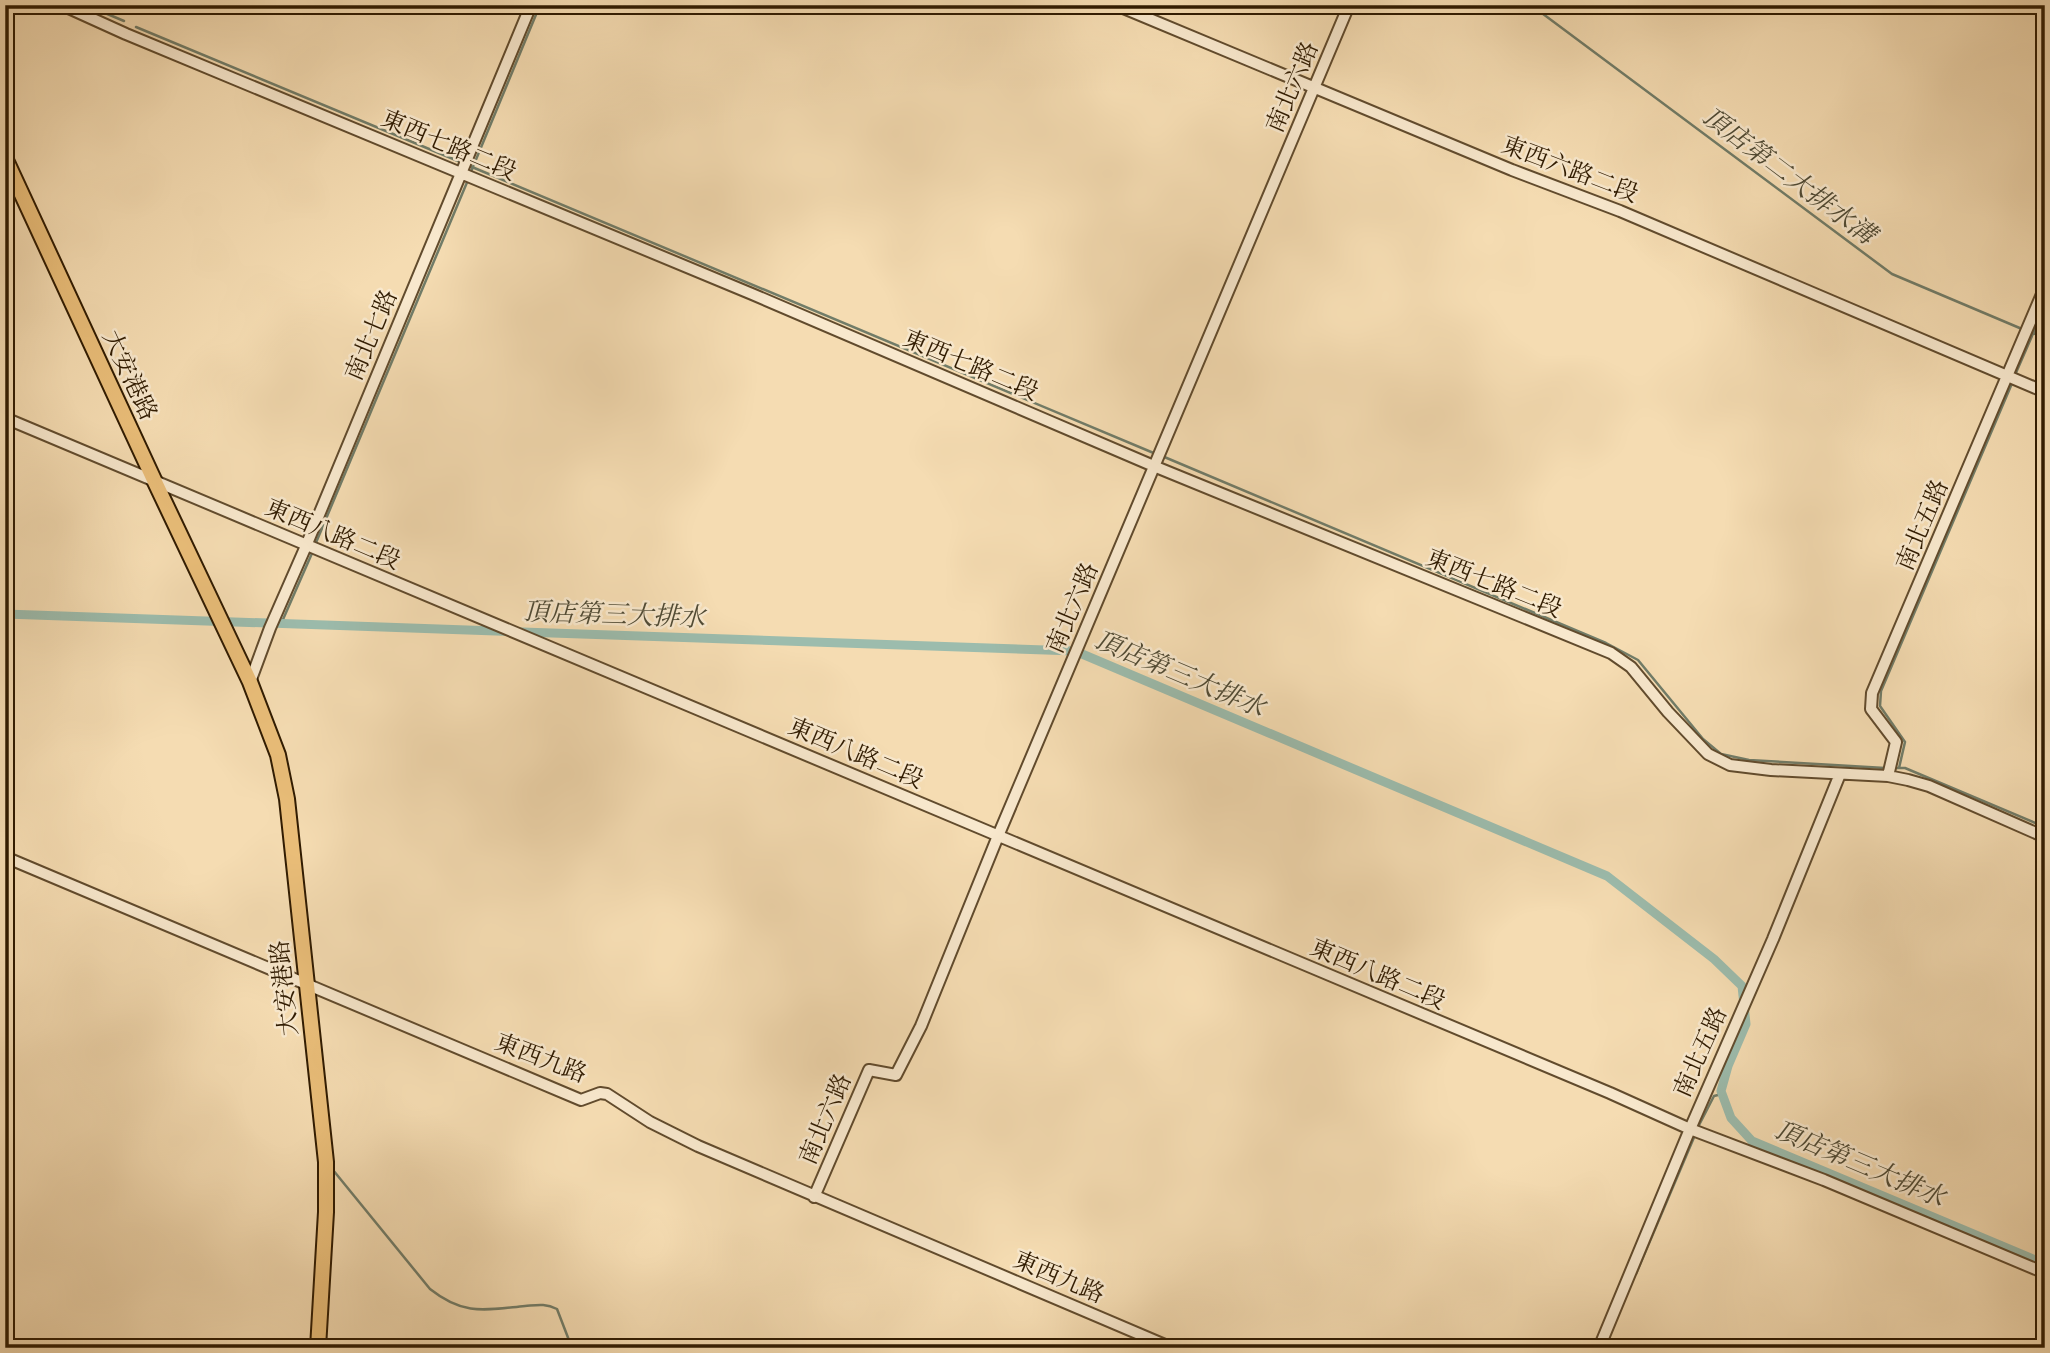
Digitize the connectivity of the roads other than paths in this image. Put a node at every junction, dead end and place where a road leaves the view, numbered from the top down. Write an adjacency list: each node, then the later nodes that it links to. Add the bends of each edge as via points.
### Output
1 (62, 5): 7 (street, 東西七路二段)
2 (531, 5): 7 (street, 南北七路)
3 (1116, 5): 5 (street, 東西六路二段)
4 (1349, 5): 5 (street, 南北六路)
5 (1315, 88): 9 (street, 東西六路二段); 12 (street, 南北六路)
6 (5, 158): 13 (main road, 大安港路)
7 (461, 173): 12 (street, 東西七路二段); 14 (street, 南北七路)
8 (2045, 287): 9 (street, 南北五路)
9 (2008, 376): 10 (street, 東西六路二段); 17 (street, 南北五路, via 1872,693 1871,709 1896,742)
10 (2045, 392)
11 (5, 418): 13 (street, 東西八路二段)
12 (1156, 467): 16 (street, 東西七路二段, via 1611,653 1631,667 1707,754 1730,765); 18 (street, 南北六路)
13 (155, 482): 14 (street, 東西八路二段); 15 (main road, 大安港路)
14 (306, 546): 15 (street, 南北七路); 18 (street, 東西八路二段)
15 (250, 682): 21 (main road, 大安港路, via 278,755 287,799)
16 (1840, 774): 17 (street, 東西七路二段); 22 (street, 南北五路)
17 (1888, 776): 19 (street, 東西七路二段, via 1929,786)
18 (998, 836): 22 (street, 東西八路二段); 23 (street, 南北六路, via 921,1026 896,1075 869,1070)
19 (2045, 837)
20 (5, 857): 21 (street, 東西九路)
21 (306, 982): 23 (street, 東西九路, via 581,1100 607,1094 698,1146); 25 (main road, 大安港路, via 326,1162)
22 (1690, 1129): 24 (street, 東西八路二段); 27 (street, 南北五路)
23 (814, 1197): 26 (street, 東西九路)
24 (2045, 1273)
25 (318, 1348)
26 (1172, 1348)
27 (1599, 1348)

